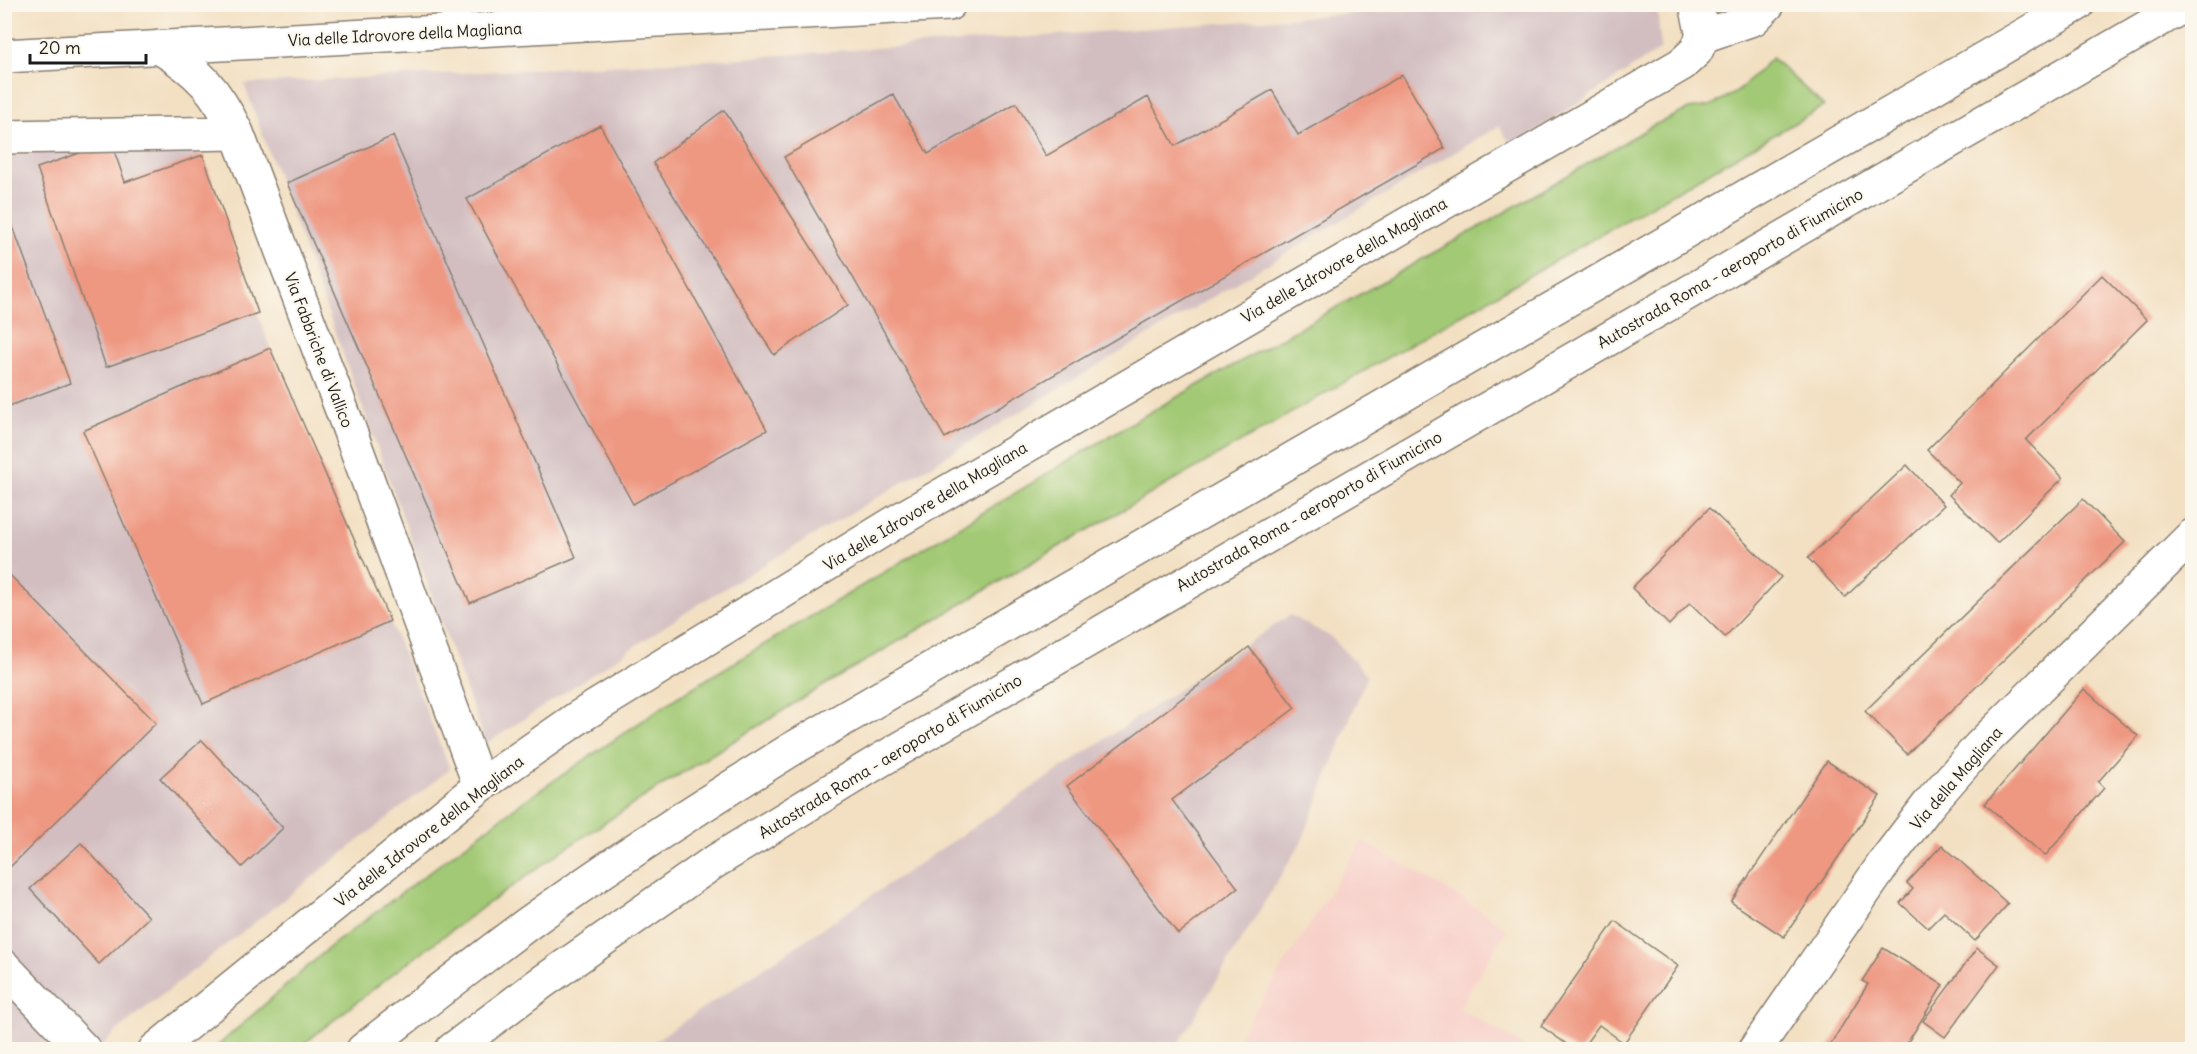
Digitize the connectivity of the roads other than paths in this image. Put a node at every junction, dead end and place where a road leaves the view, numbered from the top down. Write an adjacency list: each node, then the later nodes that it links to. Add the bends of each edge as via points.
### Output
1 (949, 4): 7 (main road, Via delle Idrovore della Magliana)
2 (1696, 4): 6 (main road)
3 (1767, 4): 6 (main road, via 1753,19)
4 (2078, 4): 16 (main road, via 792,749 574,891)
5 (2187, 4): 17 (main road, Autostrada Roma - aeroporto di Fiumicino, via 879,761 711,864)
6 (1703, 36): 12 (main road, Via delle Idrovore della Magliana, via 1696,51 1682,64 899,520 579,717)
7 (159, 47): 8 (main road, Via delle Idrovore della Magliana); 9 (main road, Via Fabbriche di Vallico, via 186,64 207,84)
8 (4, 56)
9 (237, 133): 10 (main road); 12 (main road, Via Fabbriche di Vallico)
10 (4, 137)
11 (2193, 536): 18 (main road, Via della Magliana, via 1979,747 1929,804)
12 (480, 786): 15 (main road, Via delle Idrovore della Magliana)
13 (4, 967): 14 (main road)
14 (84, 1050)
15 (155, 1050)
16 (363, 1050)
17 (452, 1050)
18 (1755, 1050)

